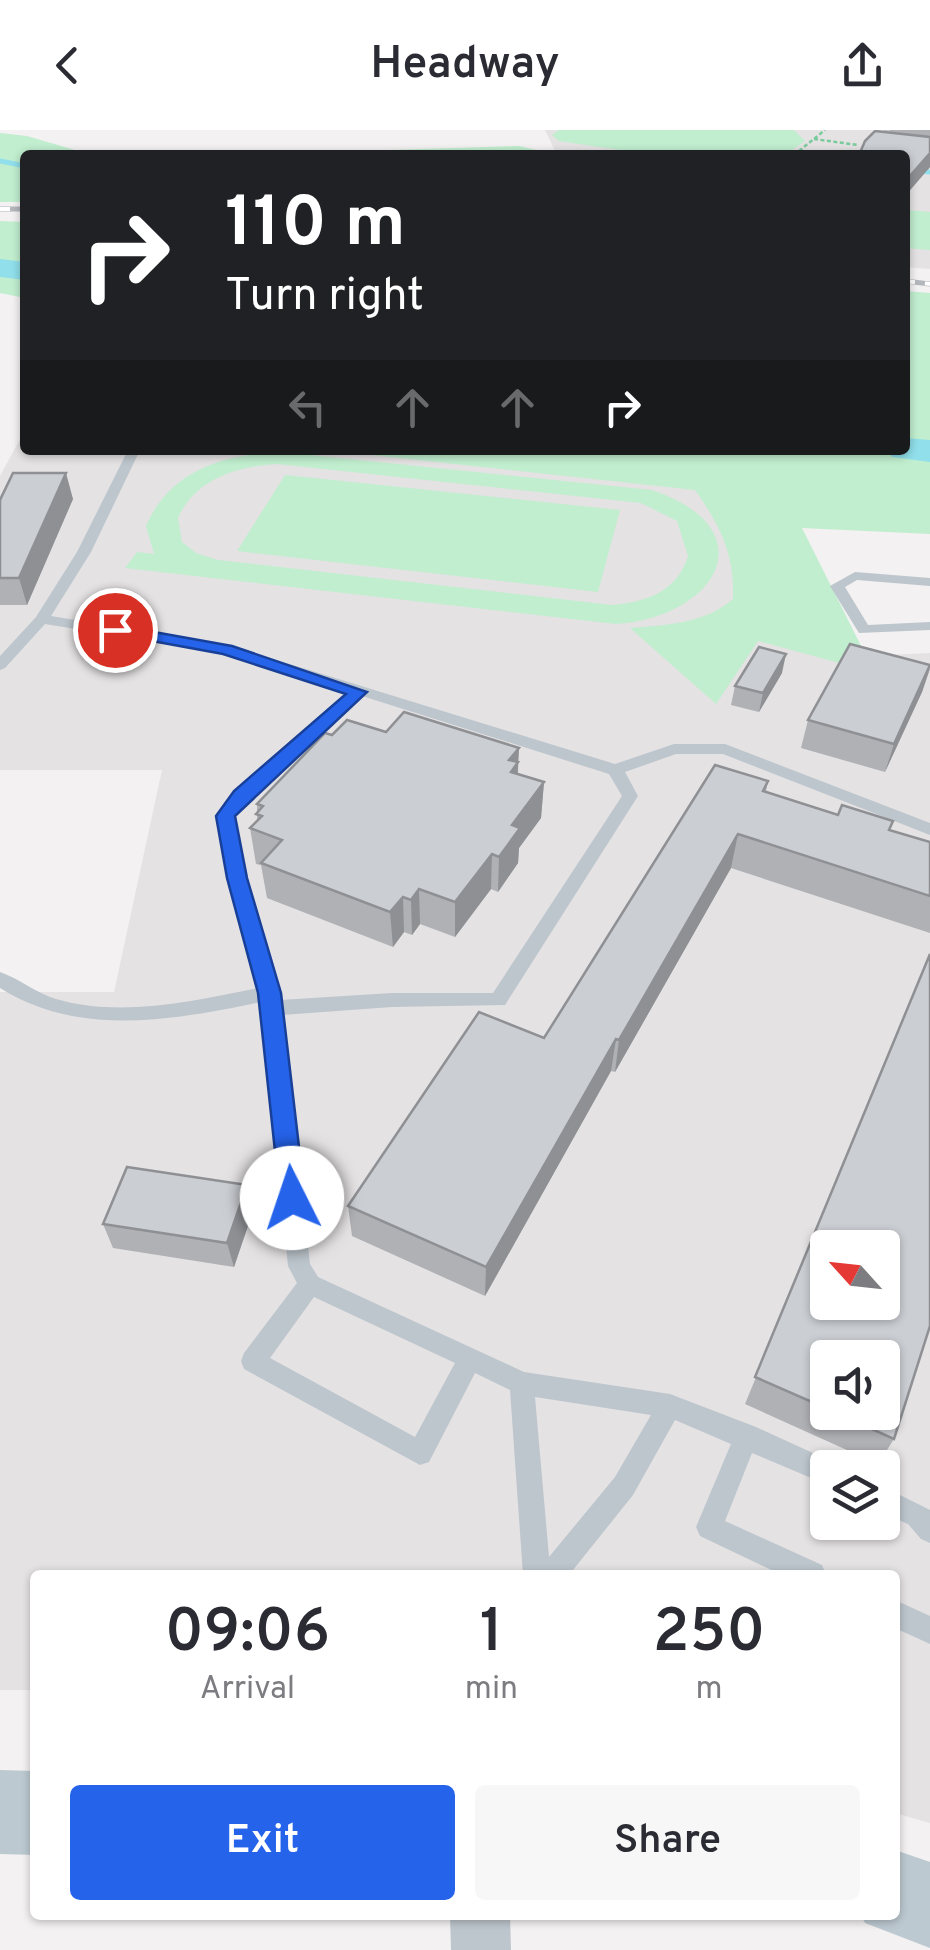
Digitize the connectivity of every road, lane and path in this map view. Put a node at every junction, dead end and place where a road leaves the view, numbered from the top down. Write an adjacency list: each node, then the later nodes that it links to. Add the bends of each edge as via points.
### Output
1 (824, 130): 3 (path)
2 (888, 130): 5 (lane, via 874,144)
3 (814, 139): 5 (path); 7 (path)
4 (913, 139): 6 (lane)
5 (887, 146): 6 (lane)
6 (906, 148): 8 (lane)
7 (800, 150)
8 (930, 152)
9 (132, 455): 11 (lane)
10 (930, 582): 12 (lane, via 854,576 837,586 864,630)
11 (42, 620): 13 (lane); 14 (lane, via 226,649)
12 (930, 626)
13 (0, 665)
14 (358, 692): 15 (lane); 18 (lane, via 225,816)
15 (615, 770): 16 (lane, via 674,749 725,748); 18 (lane, via 630,796 498,1000)
16 (930, 829)
17 (0, 980): 18 (lane, via 14,991 82,1010 166,1014)
18 (271, 1001): 19 (lane, via 299,1266)
19 (310, 1284): 20 (lane); 20 (lane, via 253,1361 420,1453)
20 (470, 1359): 21 (lane)
21 (522, 1383): 22 (lane); 27 (lane)
22 (670, 1406): 23 (lane); 28 (lane, via 624,1486)
23 (747, 1436): 24 (lane); 29 (lane, via 710,1528)
24 (810, 1465)
25 (900, 1507): 26 (lane)
26 (930, 1530)
27 (537, 1570)
28 (556, 1570)
29 (801, 1570)
30 (900, 1616): 31 (lane)
31 (930, 1630)
32 (0, 1812): 33 (main road)
33 (30, 1813)
34 (900, 1895): 35 (main road)
35 (930, 1905)
36 (480, 1920): 37 (street)
37 (480, 1950)

